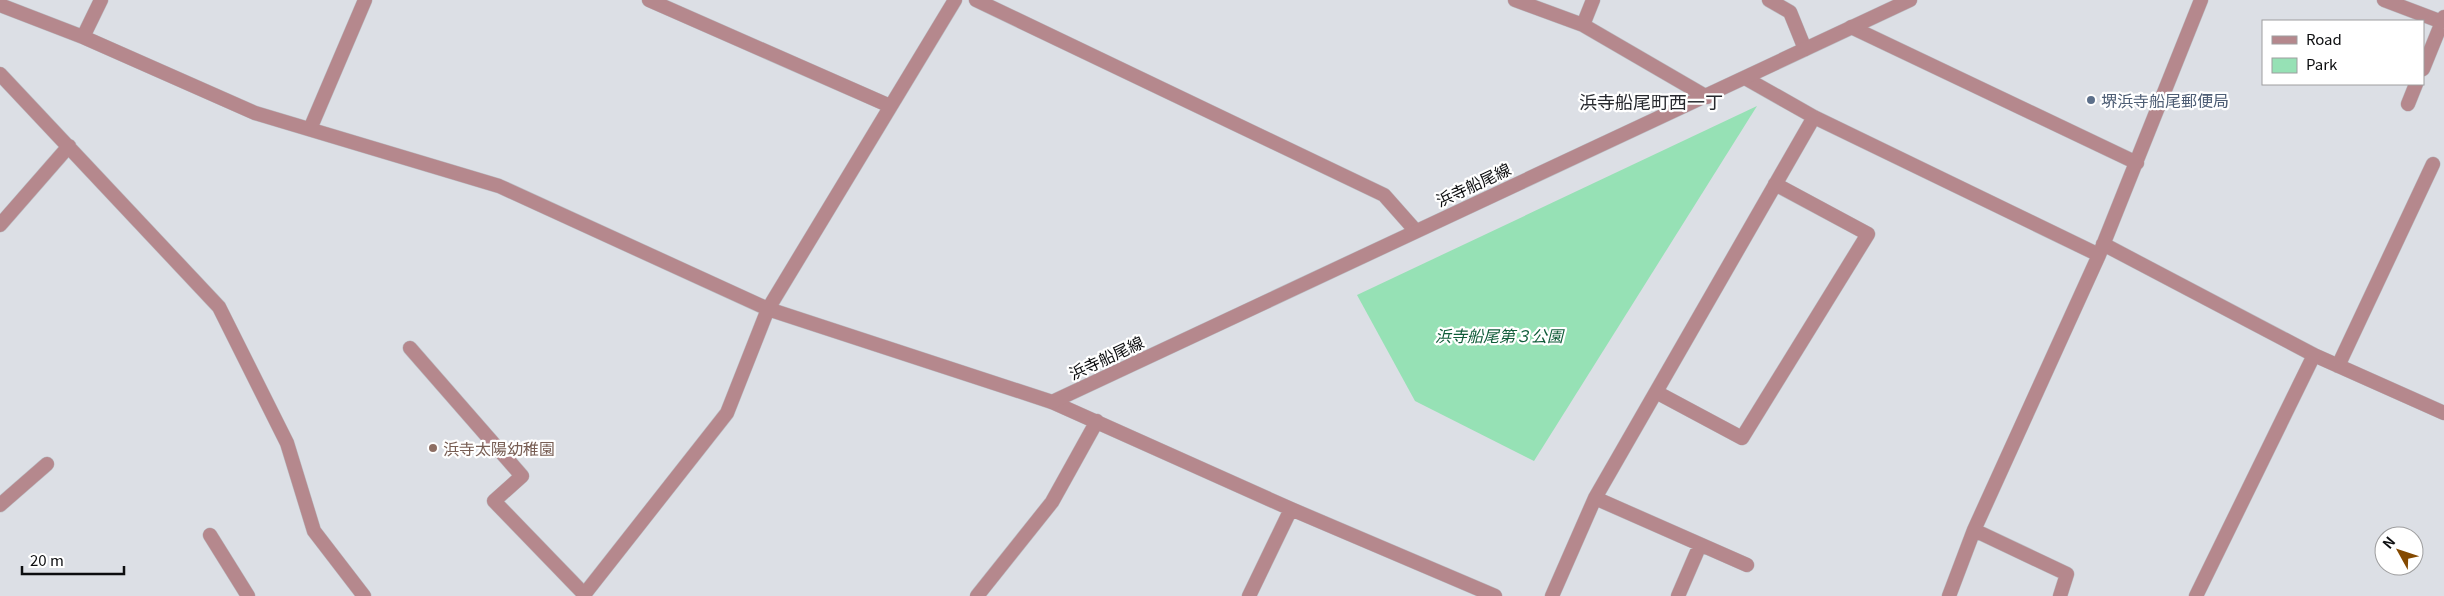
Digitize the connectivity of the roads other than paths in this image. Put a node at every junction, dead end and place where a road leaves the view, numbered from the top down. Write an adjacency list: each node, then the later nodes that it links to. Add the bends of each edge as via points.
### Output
1 (101, 0): 16 (street)
2 (365, 0): 26 (street)
3 (649, 0): 24 (street)
4 (955, 0): 24 (street)
5 (976, 0): 32 (street, via 1384,195)
6 (1515, 0): 14 (street)
7 (1594, 0): 14 (street)
8 (1769, 0): 17 (street, via 1790,12)
9 (1910, 0): 15 (street, 浜寺船尾線)
10 (2201, 0): 28 (street)
11 (2384, 0): 13 (street)
12 (0, 5): 16 (street)
13 (2443, 19): 18 (street)
14 (1583, 25): 22 (street)
15 (1851, 27): 17 (street, 浜寺船尾線); 28 (street)
16 (83, 37): 26 (street, via 255,113)
17 (1805, 49): 20 (street, 浜寺船尾線)
18 (2424, 66)
19 (0, 74): 27 (street)
20 (1745, 78): 22 (street, 浜寺船尾線); 25 (street)
21 (2416, 85): 23 (street)
22 (1707, 97): 32 (street, 浜寺船尾線)
23 (2408, 104)
24 (890, 106): 34 (street)
25 (1814, 117): 30 (street); 33 (street)
26 (310, 129): 34 (street, via 499,186)
27 (69, 146): 31 (street); 52 (street, via 219,307 287,443 314,531)
28 (2137, 164): 33 (street)
29 (2433, 164): 37 (street)
30 (1775, 184): 38 (street); 38 (street, via 1868,234 1742,438)
31 (0, 225)
32 (1415, 230): 39 (street, 浜寺船尾線)
33 (2101, 250): 36 (street); 46 (street)
34 (768, 309): 39 (street); 50 (street, via 727,413)
35 (410, 348): 50 (street, via 522,476 494,501)
36 (2314, 355): 37 (street); 60 (street)
37 (2338, 366): 40 (street)
38 (1656, 392): 43 (street)
39 (1052, 402): 41 (street)
40 (2444, 413)
41 (1097, 421): 45 (street); 53 (street, via 1052,502)
42 (47, 464): 44 (street)
43 (1595, 498): 48 (street); 56 (street)
44 (0, 505)
45 (1291, 509): 54 (street); 55 (street)
46 (1974, 530): 58 (street); 59 (street, via 2067,574)
47 (210, 535): 51 (street)
48 (1700, 545): 49 (street); 57 (street)
49 (1747, 565)
50 (584, 595)
51 (248, 596)
52 (364, 596)
53 (977, 596)
54 (1249, 596)
55 (1495, 596)
56 (1552, 596)
57 (1678, 596)
58 (1949, 596)
59 (2060, 596)
60 (2196, 596)

